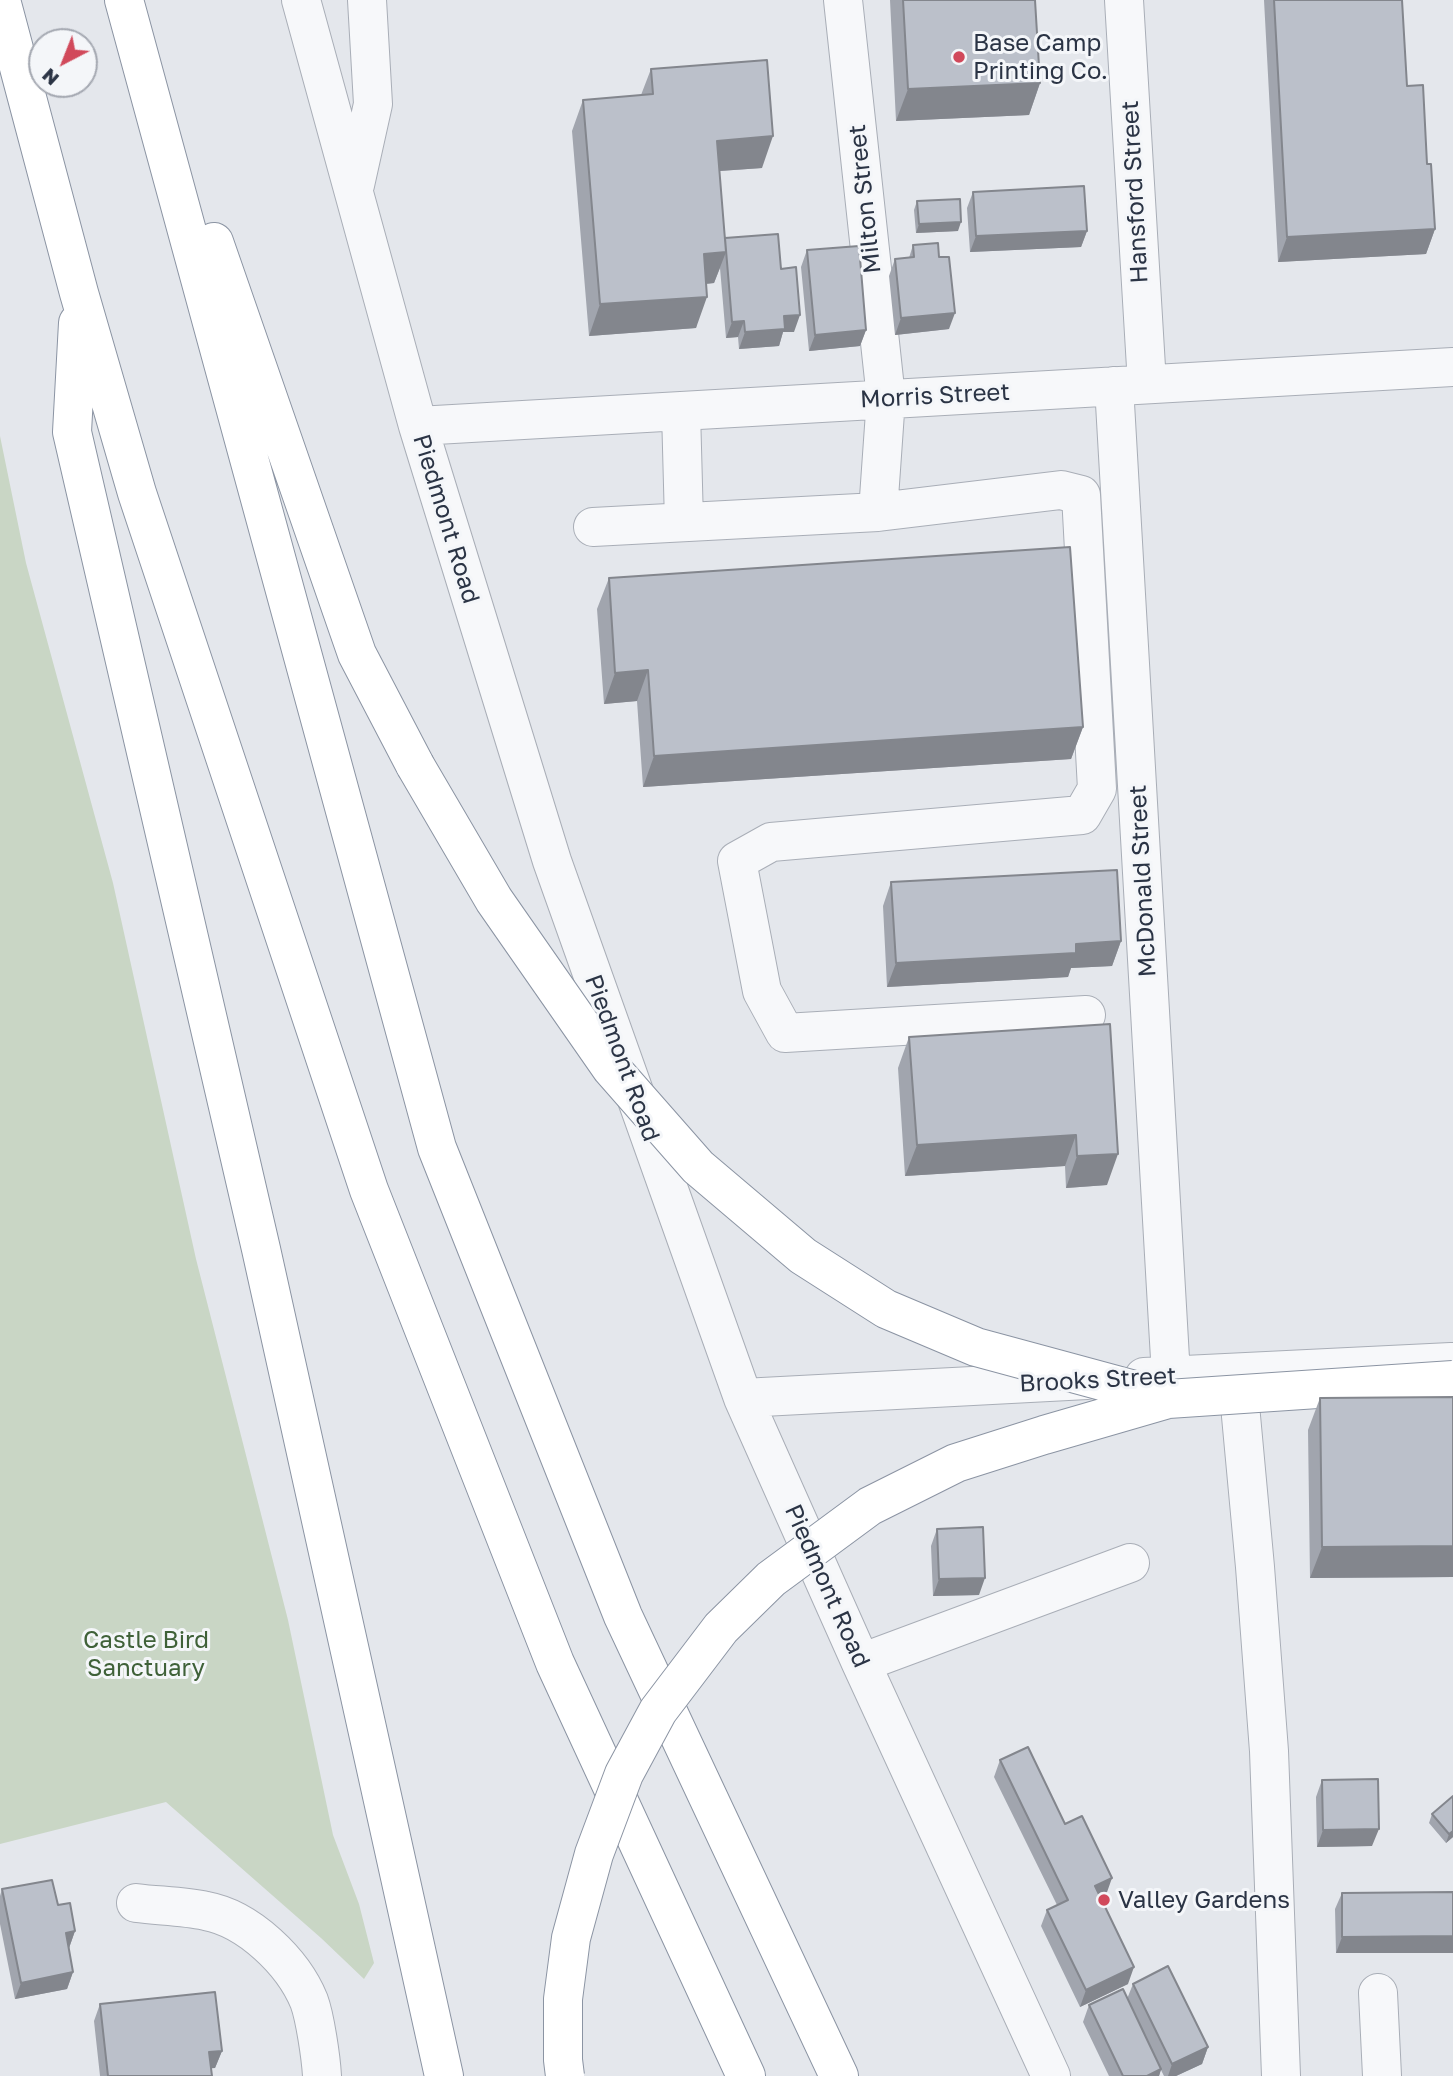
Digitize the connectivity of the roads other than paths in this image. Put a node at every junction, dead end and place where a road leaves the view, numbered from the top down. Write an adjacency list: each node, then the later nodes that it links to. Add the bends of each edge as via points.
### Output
1 (1, 0): 9 (highway)
2 (124, 0): 32 (highway, via 437,1147 623,1616)
3 (131, 0): 22 (highway, bridge, via 357,654 494,900 611,1068 698,1167 803,1256 886,1309 976,1347)
4 (301, 0): 8 (street, Piedmont Road)
5 (367, 0): 8 (street, via 373,104)
6 (843, 0): 12 (street, Milton Street)
7 (1124, 0): 11 (street, Hansford Street)
8 (354, 190): 14 (street, Piedmont Road)
9 (79, 293): 29 (highway, via 72,432 255,1222); 31 (highway, via 137,494 369,1190 555,1663)
10 (1453, 367): 11 (street, Morris Street)
11 (1131, 385): 12 (street, Morris Street); 22 (street, McDonald Street)
12 (886, 398): 13 (street, Morris Street); 15 (street, Milton Street)
13 (681, 411): 14 (street, Morris Street); 16 (street)
14 (418, 426): 23 (street, Piedmont Road, via 552,861)
15 (878, 512): 16 (street); 18 (street, via 1061,490 1081,495 1097,789 1082,815 771,842 737,861 762,991 785,1033)
16 (684, 522): 17 (street)
17 (593, 527)
18 (1086, 1015)
19 (1453, 1362): 20 (street, Brooks Street)
20 (1237, 1373): 22 (street, Brooks Street); 34 (street, via 1269,1751)
21 (1453, 1380): 22 (highway, bridge)
22 (1169, 1388): 23 (street, Brooks Street); 30 (highway, bridge, via 956,1463 870,1506 771,1579 721,1628 658,1710 624,1774 594,1854 571,1938 565,1987)
23 (743, 1398): 25 (street, Piedmont Road)
24 (1130, 1563): 25 (street)
25 (861, 1663): 33 (street, Piedmont Road)
26 (136, 1903): 28 (street, via 209,1911 245,1926 286,1962 310,2002)
27 (1378, 1993): 35 (street)
28 (322, 2076)
29 (444, 2076)
30 (565, 2076)
31 (746, 2076)
32 (839, 2076)
33 (1051, 2076)
34 (1281, 2076)
35 (1382, 2076)

